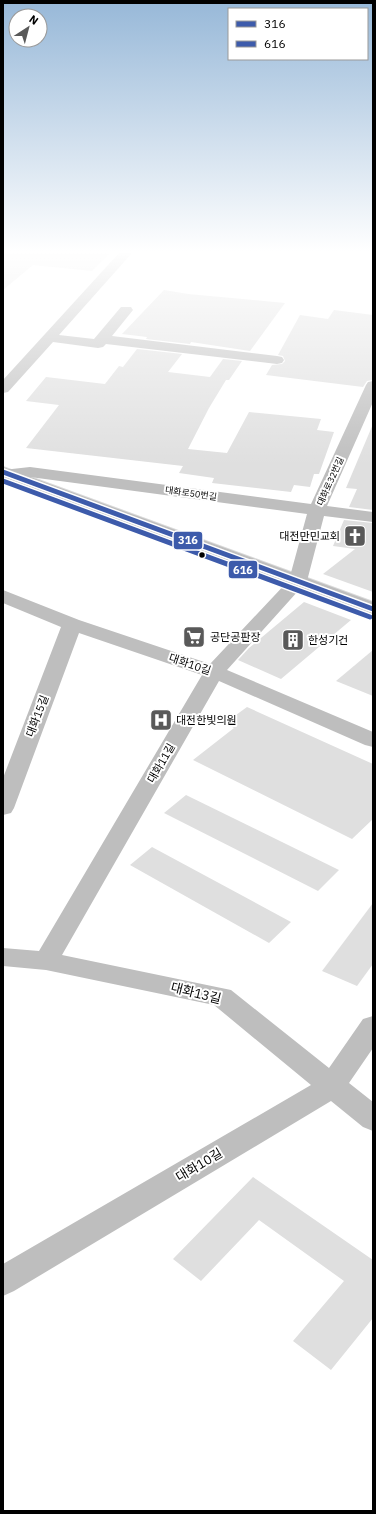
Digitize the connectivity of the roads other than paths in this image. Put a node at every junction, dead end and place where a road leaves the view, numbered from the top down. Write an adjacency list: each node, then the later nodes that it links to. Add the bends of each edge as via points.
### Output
1 (63, 324): 3 (street)
2 (115, 324): 4 (street)
3 (50, 338): 4 (street, via 98,344); 7 (street)
4 (102, 339): 5 (street)
5 (277, 360)
6 (373, 384): 9 (street, 대화로32번길)
7 (3, 389)
8 (6, 473): 9 (street, 대화로50번길, via 30,472); 11 (street)
9 (317, 510): 10 (street, 대화로50번길); 11 (street, 대화로32번길)
10 (373, 517)
11 (298, 581): 13 (street); 15 (street, 대화11길)
12 (3, 596): 14 (street, 대화10길)
13 (373, 609)
14 (72, 624): 15 (street, 대화10길); 17 (street, 대화15길)
15 (214, 672): 16 (street, 대화10길); 19 (street, 대화11길)
16 (373, 740)
17 (4, 803)
18 (3, 957): 19 (street, 대화13길)
19 (46, 961): 21 (street, 대화13길, via 222,997)
20 (373, 1026): 21 (street, 대화10길)
21 (332, 1086): 22 (street, 대화13길); 23 (street, 대화10길)
22 (373, 1119)
23 (3, 1281)

